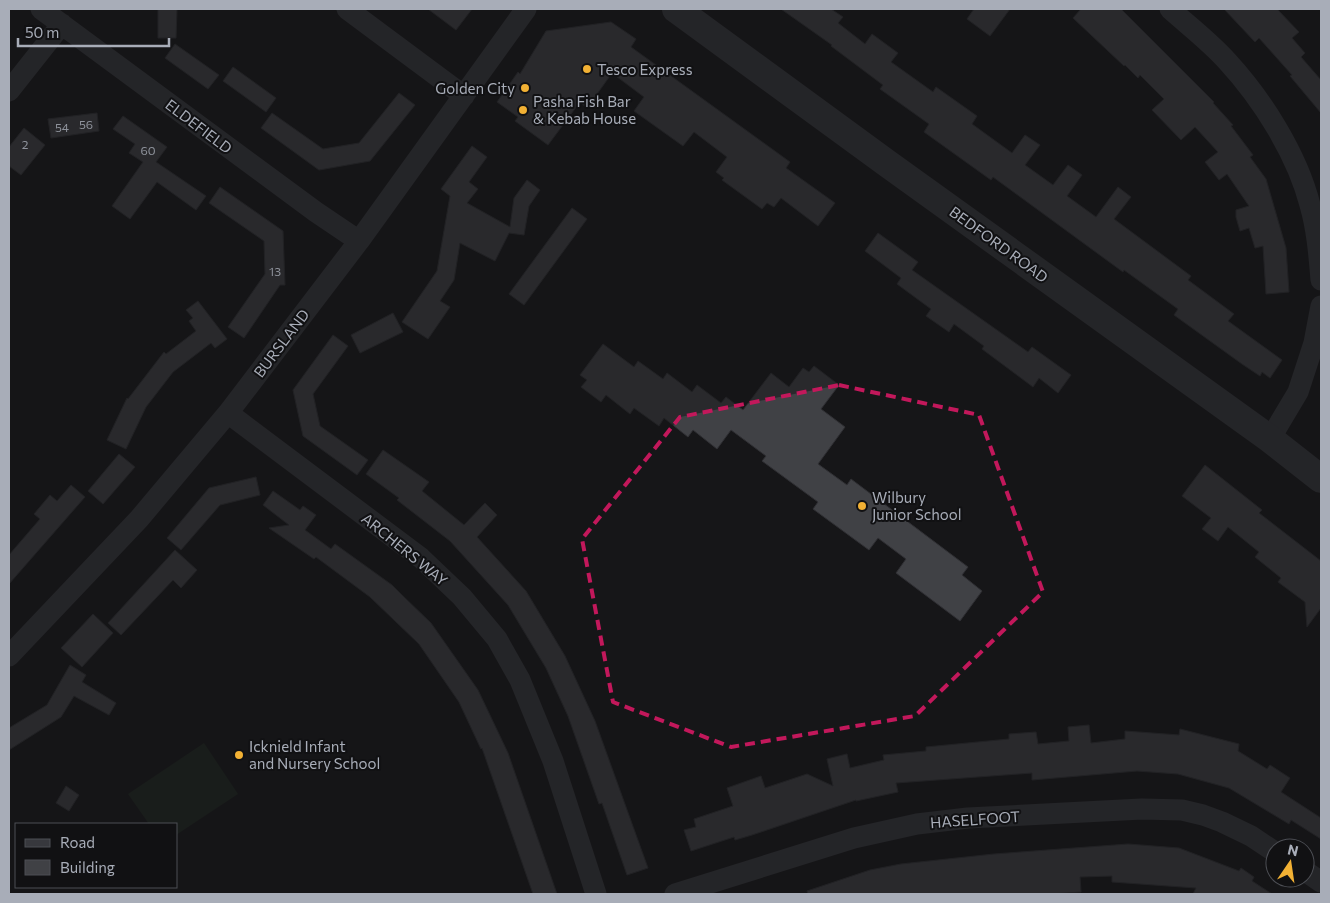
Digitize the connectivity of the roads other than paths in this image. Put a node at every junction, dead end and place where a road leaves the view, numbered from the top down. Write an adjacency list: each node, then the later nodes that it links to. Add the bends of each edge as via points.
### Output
1 (41, 9): 6 (street, ELDEFIELD)
2 (347, 9): 8 (street)
3 (526, 9): 8 (street, BURSLAND)
4 (676, 9): 13 (street, BEDFORD ROAD)
5 (1170, 9): 10 (street, via 1226,60 1264,107 1290,150 1310,204)
6 (62, 24): 7 (street); 9 (street, ELDEFIELD)
7 (9, 91)
8 (464, 96): 9 (street, BURSLAND)
9 (359, 241): 12 (street, BURSLAND)
10 (1321, 280)
11 (1321, 306): 13 (street, via 1314,343 1298,392)
12 (228, 412): 15 (street, BURSLAND, via 139,519); 17 (street, ARCHERS WAY, via 421,558 462,597 496,639 520,680 552,761)
13 (1270, 439): 14 (street, BEDFORD ROAD)
14 (1321, 479)
15 (9, 656)
16 (1265, 845): 18 (street, HASELFOOT, via 1222,822 1182,810 968,818 918,824 854,838)
17 (596, 894)
18 (675, 894)

